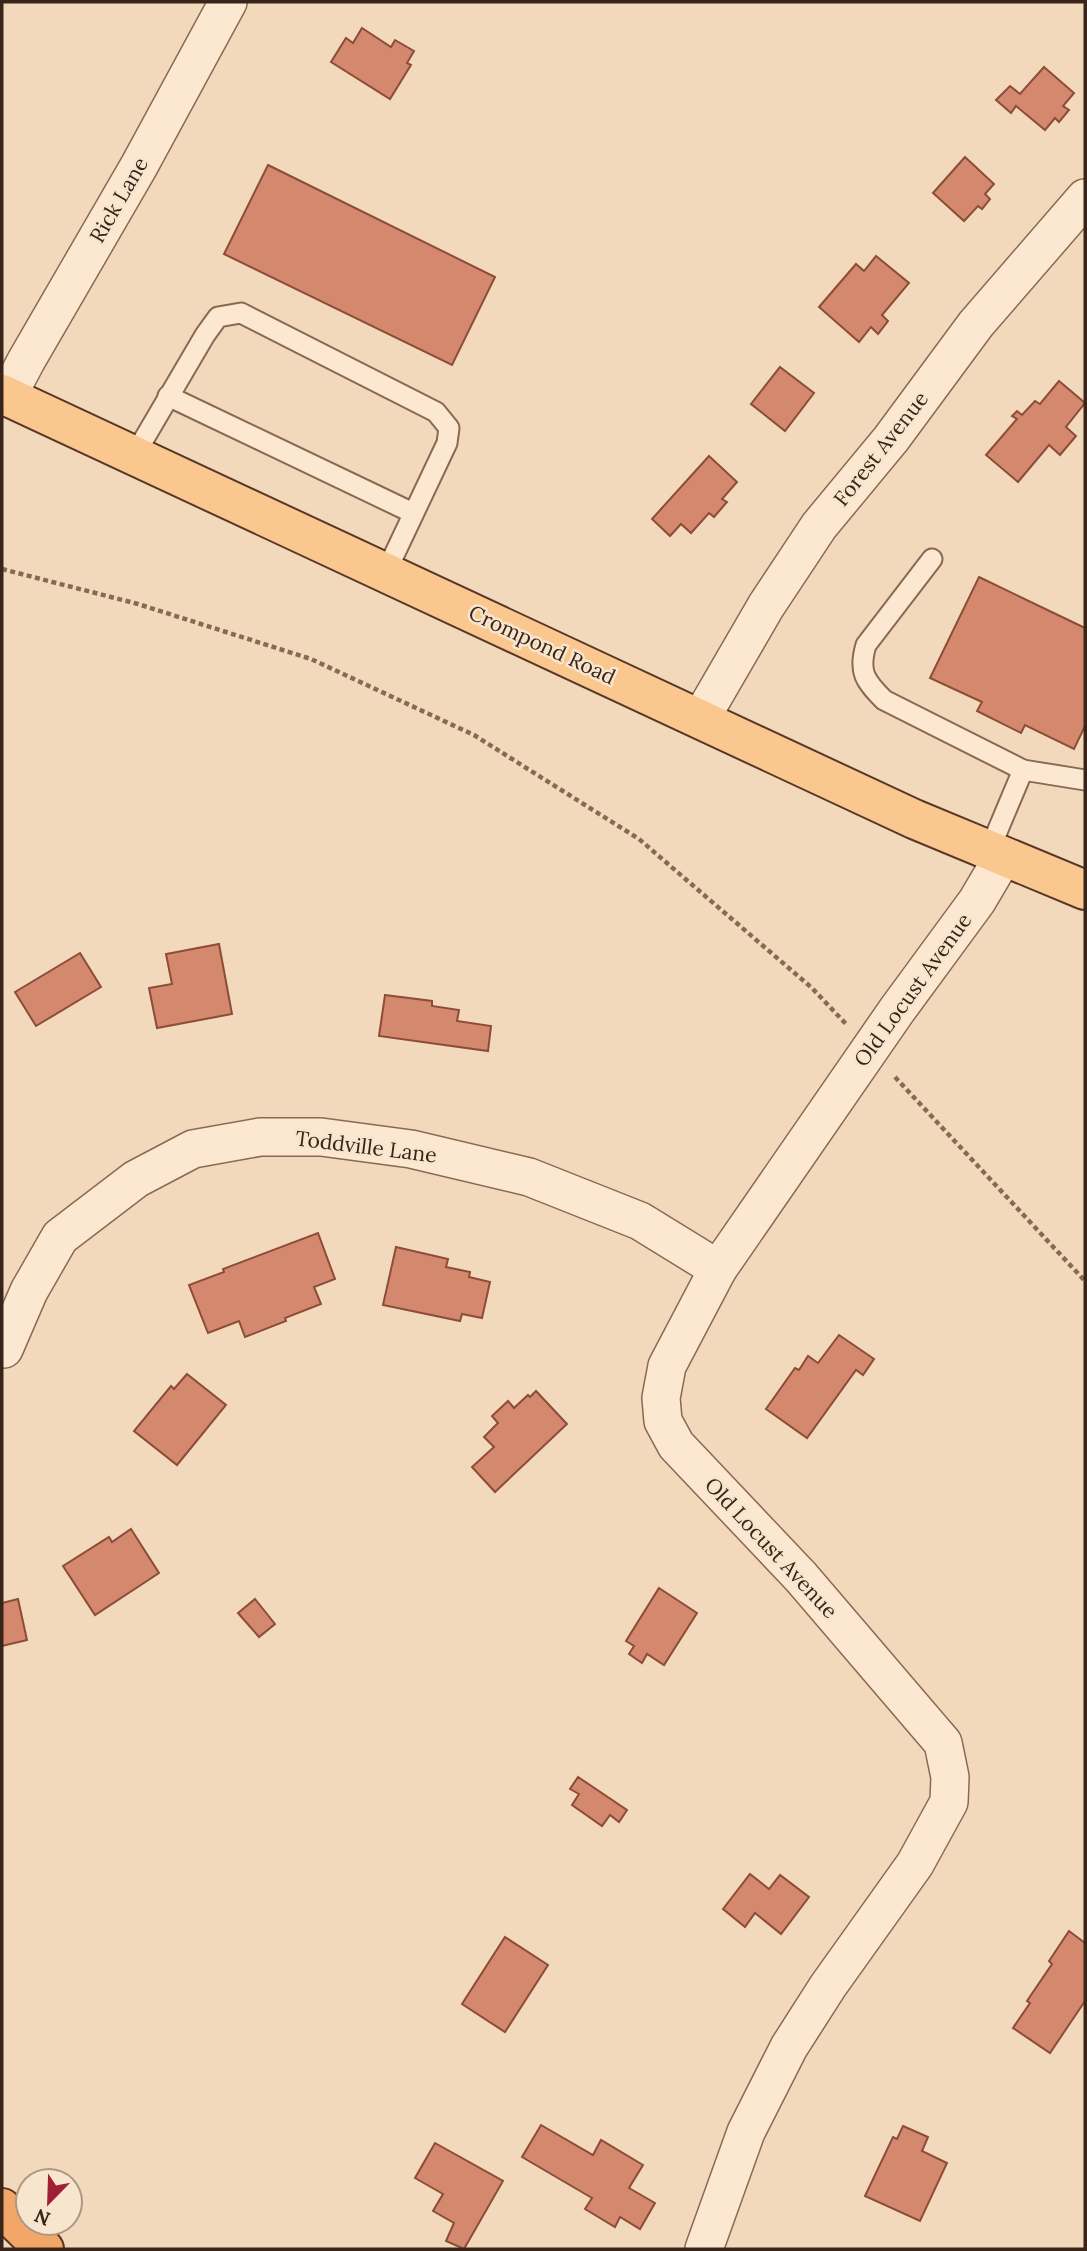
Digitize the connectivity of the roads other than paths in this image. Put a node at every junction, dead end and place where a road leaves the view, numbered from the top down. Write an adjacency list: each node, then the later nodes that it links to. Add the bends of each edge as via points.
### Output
1 (228, 2): 3 (street, Rick Lane)
2 (1085, 198): 9 (street, Forest Avenue, via 976,324 819,526)
3 (5, 396): 5 (main road, Crompond Road)
4 (168, 396): 5 (lane); 6 (lane); 6 (lane, via 218,317 241,313 436,412 449,429 447,443)
5 (134, 456): 8 (main road, Crompond Road)
6 (414, 513): 8 (lane)
7 (932, 559): 10 (lane, via 866,645 862,660 866,682 884,700)
8 (386, 572): 9 (main road, Crompond Road)
9 (701, 718): 12 (main road, Crompond Road)
10 (1023, 770): 11 (lane); 12 (lane)
11 (1085, 780)
12 (996, 854): 13 (main road, Crompond Road); 14 (street, Old Locust Avenue, via 977,901)
13 (1085, 890)
14 (718, 1269): 15 (street, Toddville Lane, via 640,1221 529,1177 411,1149 321,1138 260,1137 193,1149 136,1179 60,1237 29,1290); 18 (street, Old Locust Avenue, via 667,1366 661,1398 663,1421 676,1445 801,1577 943,1743 950,1777 949,1802 915,1864 789,2047 746,2132)
15 (4, 1349)
16 (2, 2207): 17 (highway)
17 (44, 2249)
18 (705, 2249)

